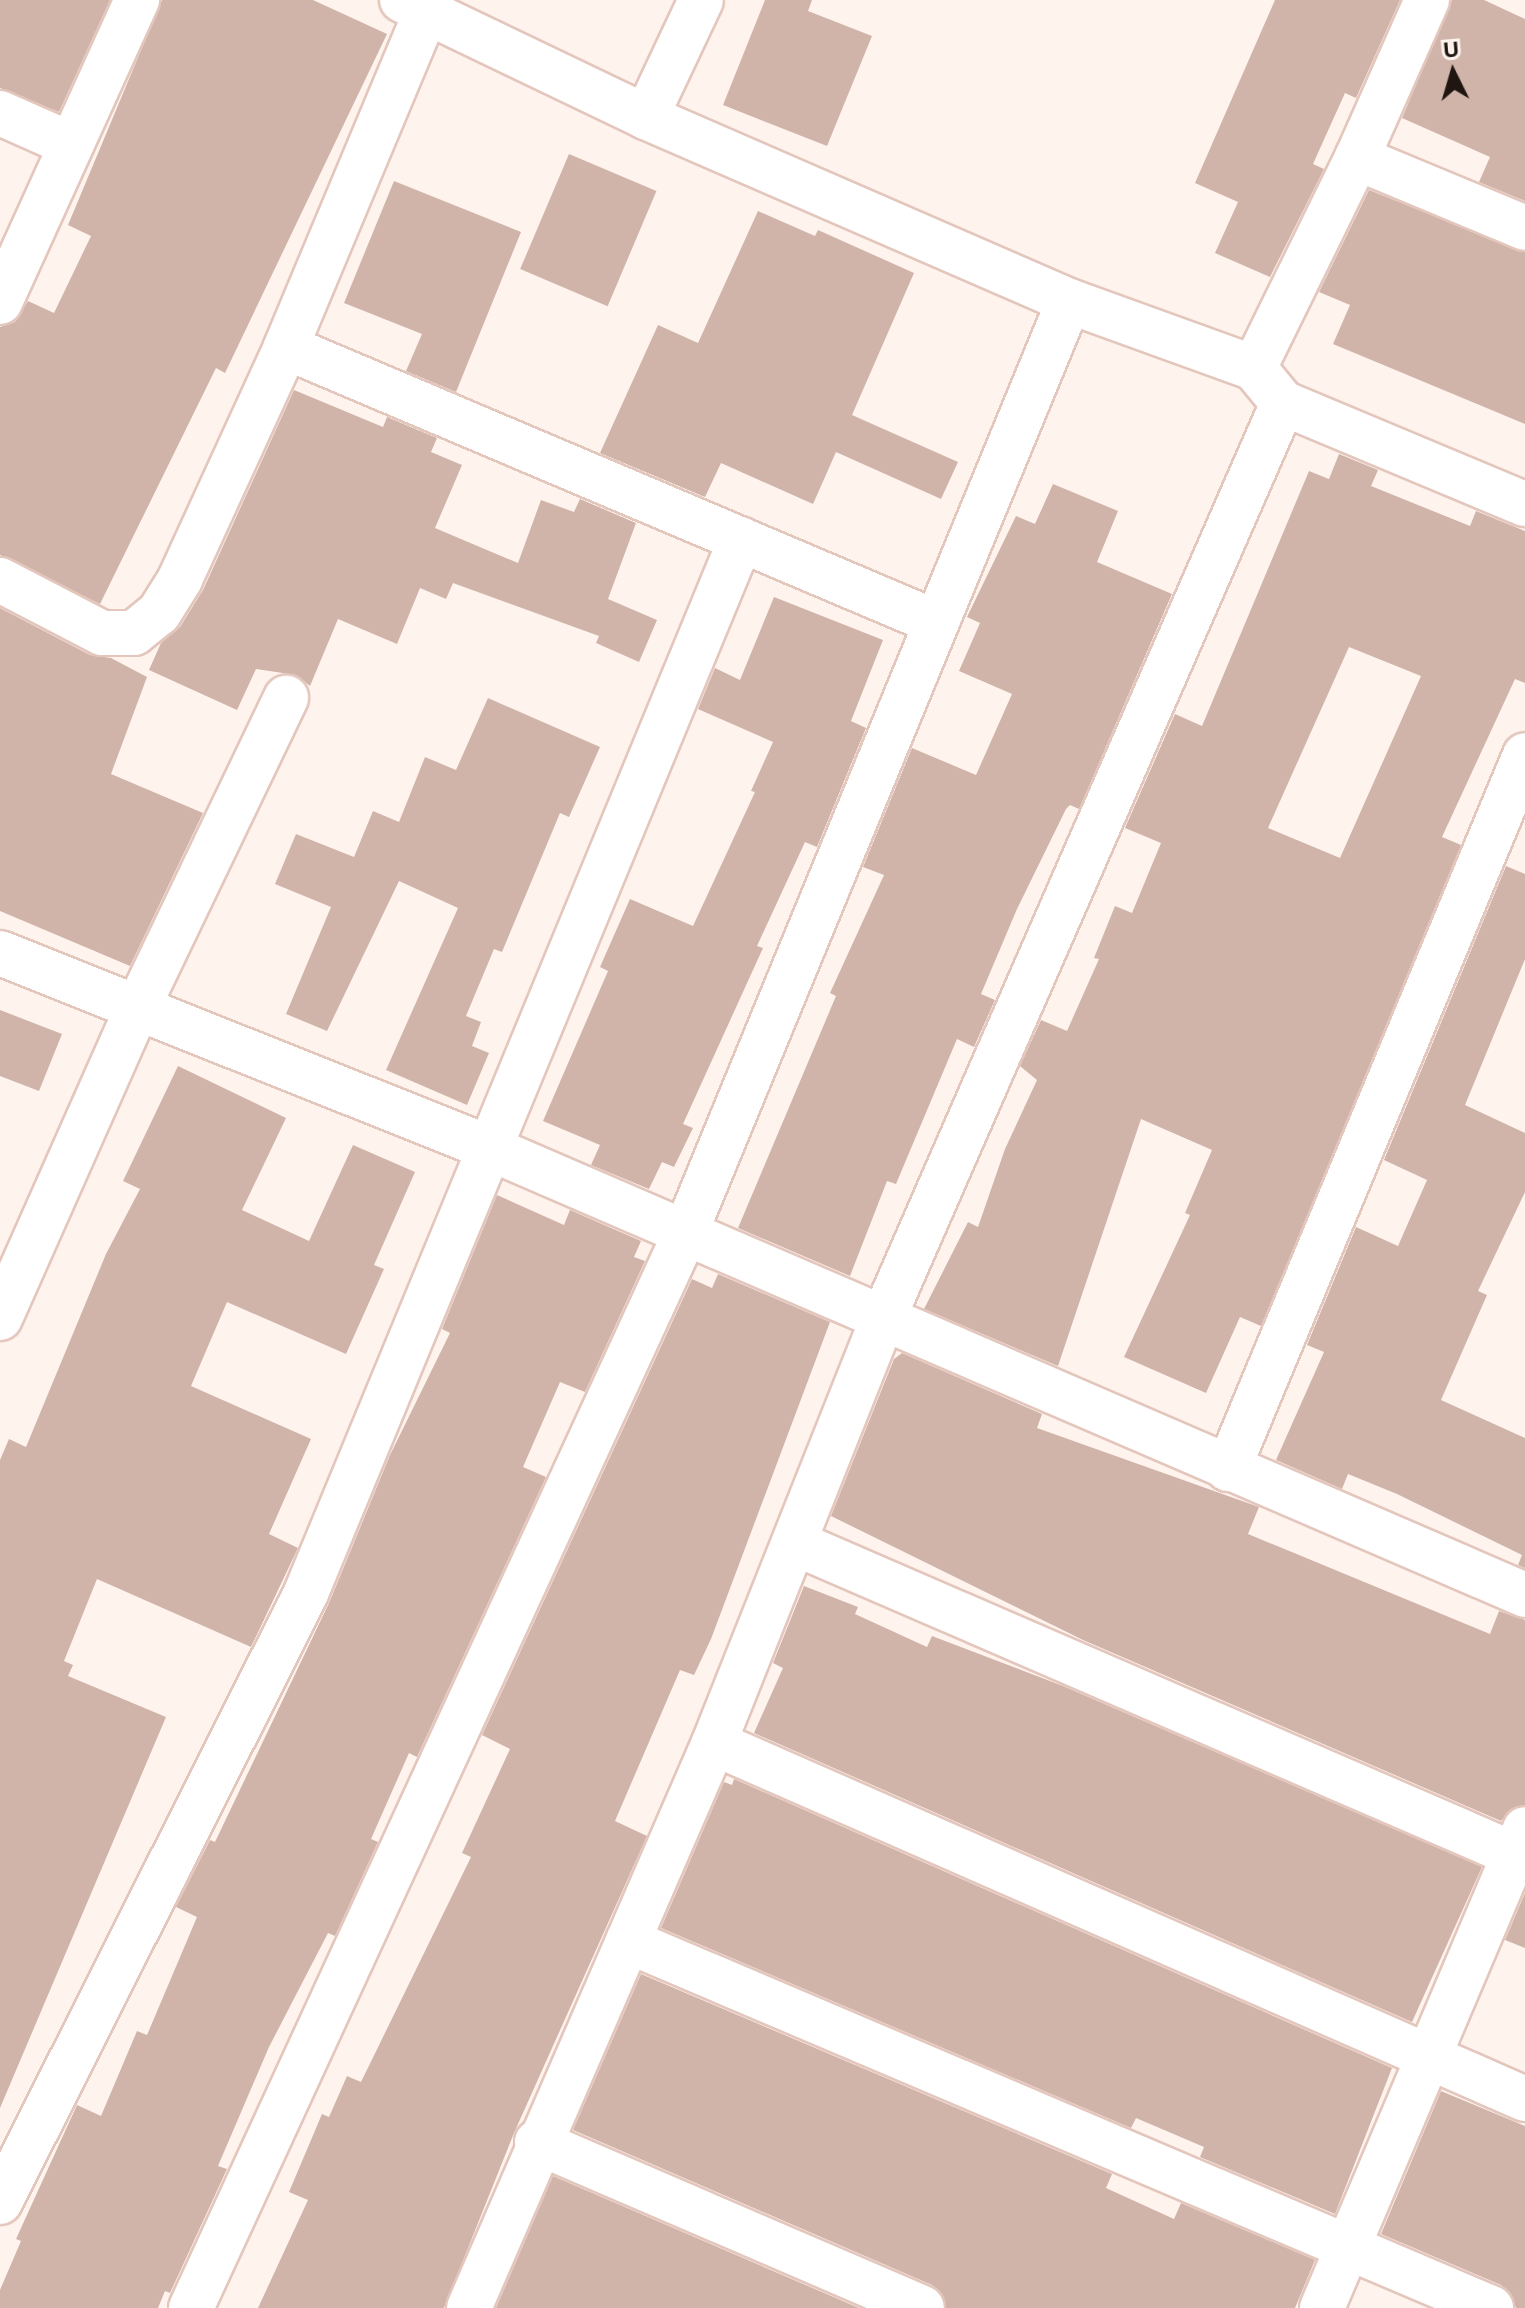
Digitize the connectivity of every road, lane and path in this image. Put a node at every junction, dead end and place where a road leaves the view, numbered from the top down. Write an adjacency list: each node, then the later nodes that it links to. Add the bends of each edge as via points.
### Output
1 (137, 0): 7 (street)
2 (701, 0): 6 (street)
3 (1427, 0): 8 (street)
4 (420, 4): 6 (street); 12 (street)
5 (0, 113): 7 (street)
6 (646, 117): 10 (street)
7 (70, 144): 11 (street)
8 (1357, 158): 9 (street); 13 (street)
9 (1525, 228)
10 (1069, 301): 13 (street); 18 (street)
11 (0, 302)
12 (286, 347): 16 (street); 17 (street, via 180,579 159,613 134,633 102,633)
13 (1254, 368): 14 (street)
14 (1283, 403): 15 (street); 26 (street)
15 (1525, 504)
16 (741, 539): 18 (street); 23 (street)
17 (0, 580)
18 (935, 622): 24 (street)
19 (286, 698): 22 (street)
20 (1525, 755): 27 (street)
21 (0, 953): 22 (street)
22 (138, 1007): 23 (street); 25 (street)
23 (487, 1147): 24 (street); 36 (street, via 306,1593)
24 (684, 1236): 26 (street); 38 (street)
25 (0, 1318)
26 (882, 1321): 27 (street); 28 (street)
27 (1228, 1469): 29 (street)
28 (795, 1543): 30 (street); 31 (street)
29 (1525, 1595)
30 (714, 1743): 32 (street); 33 (street)
31 (1521, 1848): 33 (street)
32 (628, 1941): 35 (street); 37 (street)
33 (1427, 2059): 34 (street); 37 (street)
34 (1525, 2099)
35 (537, 2142): 39 (street); 40 (street)
36 (0, 2202)
37 (1348, 2246): 41 (street); 42 (street)
38 (191, 2308)
39 (469, 2308)
40 (922, 2308)
41 (1322, 2308)
42 (1491, 2308)

